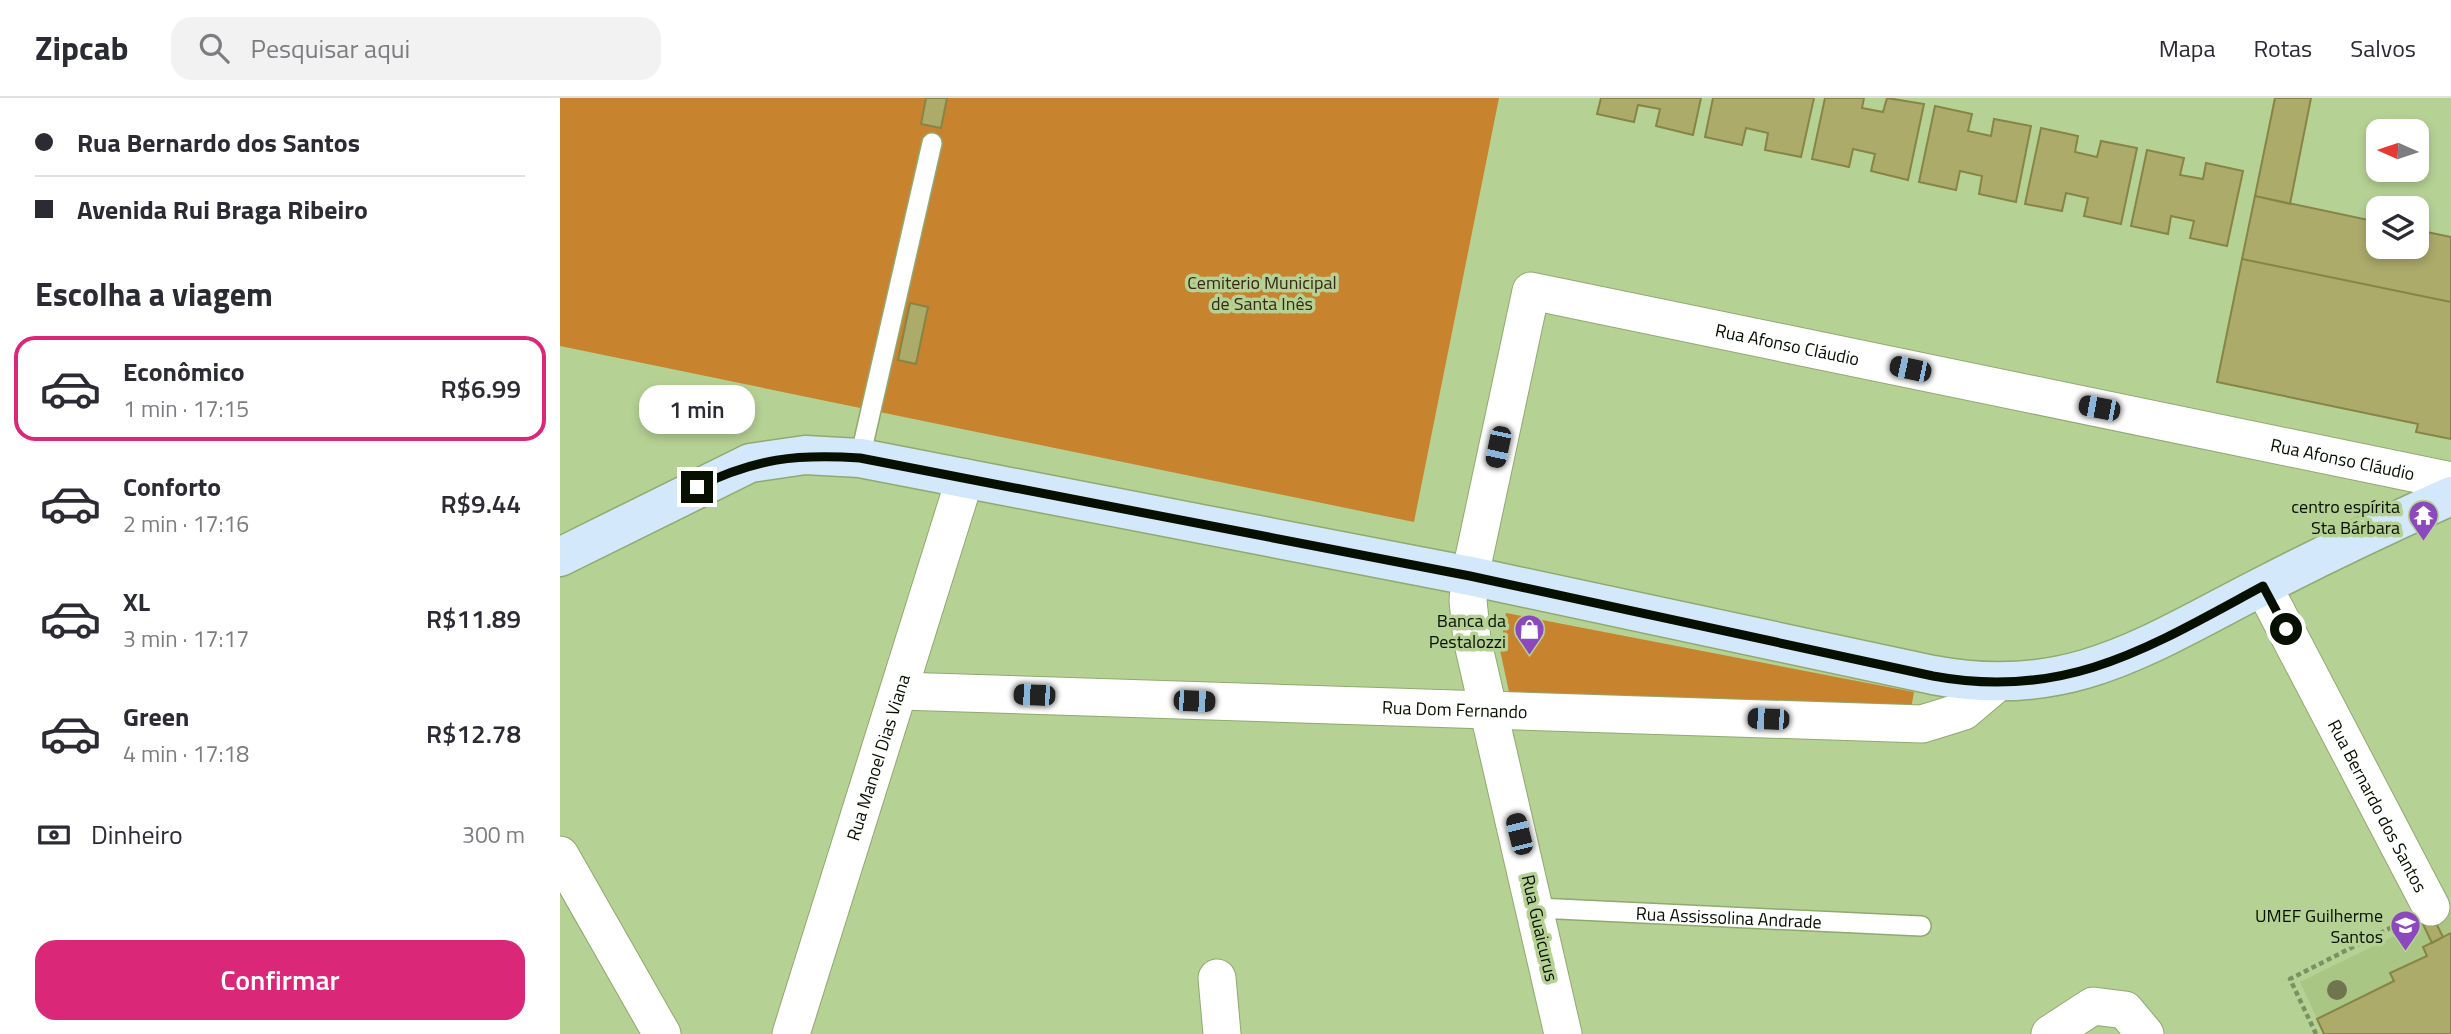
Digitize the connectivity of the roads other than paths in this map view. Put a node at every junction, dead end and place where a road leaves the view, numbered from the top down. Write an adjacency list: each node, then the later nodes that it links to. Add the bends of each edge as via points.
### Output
1 (932, 143): 2 (lane)
2 (860, 458): 3 (main road); 6 (main road, via 805,455 750,464)
3 (965, 478): 7 (main road); 10 (street, Rua Manoel Dias Viana)
4 (2451, 481): 7 (street, Rua Afonso Cláudio, via 1531,291)
5 (2451, 496): 8 (main road)
6 (560, 557)
7 (1470, 576): 9 (main road, via 1933,676); 11 (street, Rua Guaicurus, via 1470,626)
8 (2263, 586): 9 (main road, via 2106,665 2042,681); 13 (street, Rua Bernardo dos Santos)
9 (1997, 683): 11 (street, Rua Dom Fernando, via 1964,711 1922,723)
10 (900, 691): 11 (street, Rua Dom Fernando); 18 (street, Rua Manoel Dias Viana)
11 (1489, 711): 14 (street, Rua Guaicurus)
12 (560, 855): 17 (street)
13 (2431, 907)
14 (1537, 908): 15 (lane, Rua Assissolina Andrade); 20 (street, Rua Guaicurus)
15 (1921, 926)
16 (1217, 978): 19 (street)
17 (662, 1034)
18 (791, 1034)
19 (1222, 1034)
20 (1563, 1034)
21 (2050, 1034): 22 (street, via 2093,1006 2125,1010)
22 (2145, 1034)

